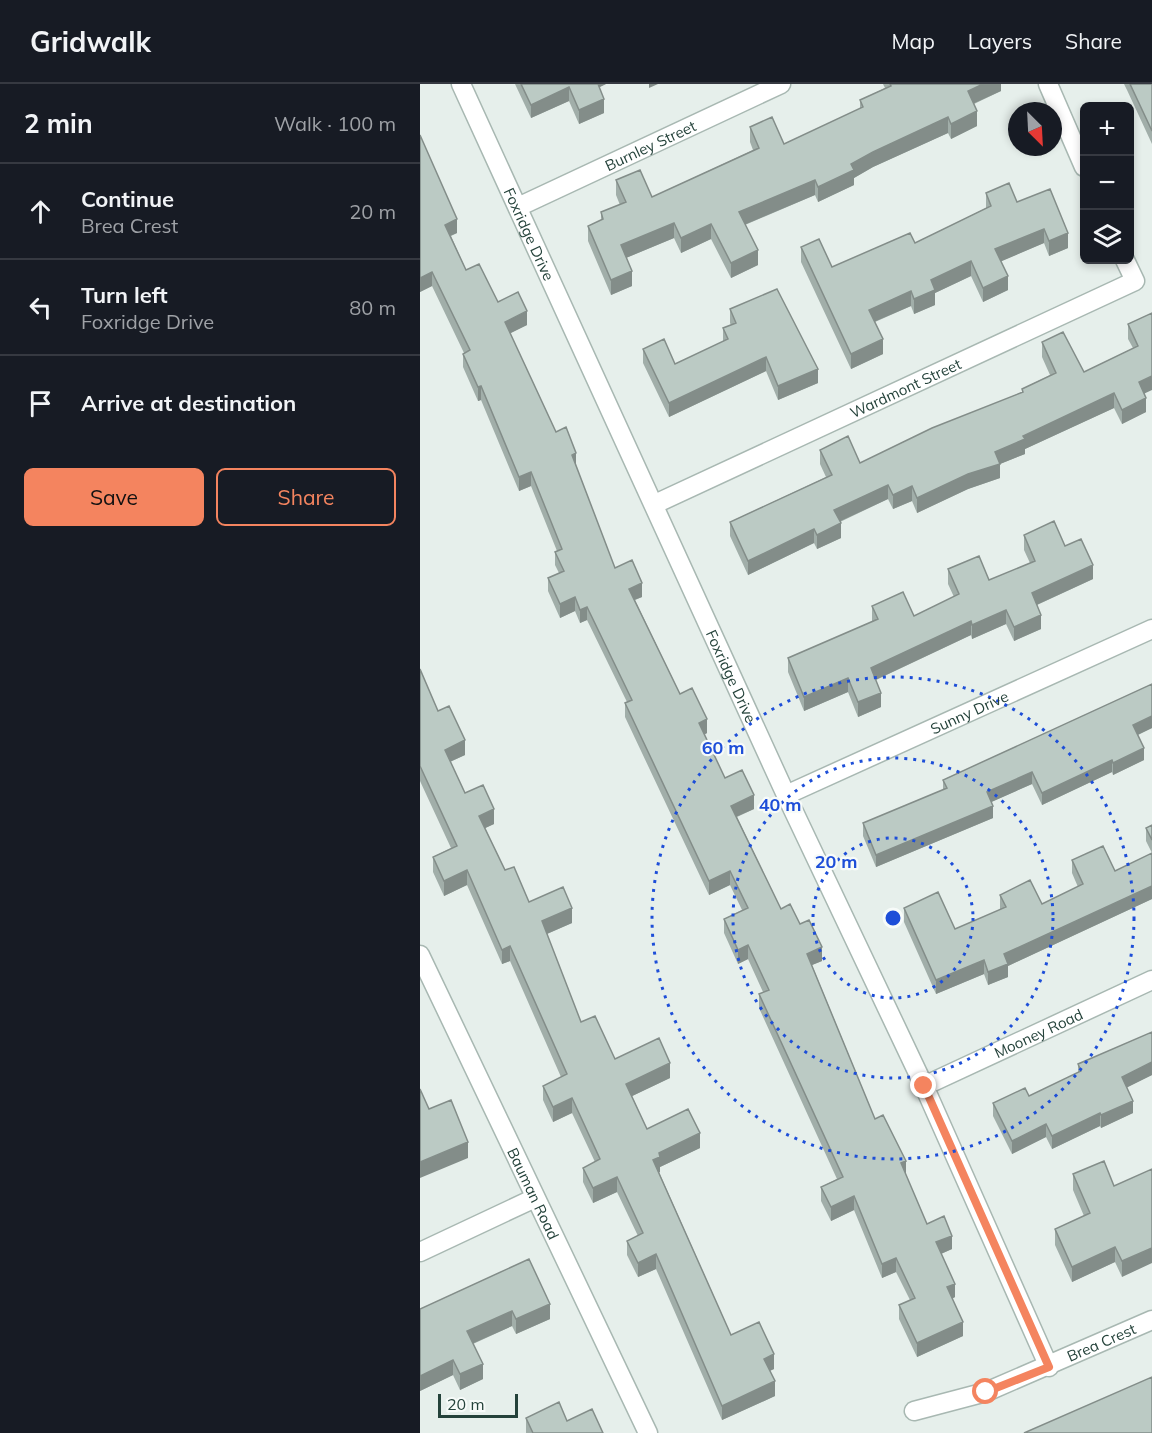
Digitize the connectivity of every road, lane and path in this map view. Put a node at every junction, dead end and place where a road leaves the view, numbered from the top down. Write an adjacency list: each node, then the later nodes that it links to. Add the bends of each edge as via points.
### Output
1 (461, 84): 5 (street, Foxridge Drive)
2 (781, 84): 5 (street, Burnley Street)
3 (1048, 84): 4 (street)
4 (1080, 158)
5 (518, 207): 7 (street, Foxridge Drive)
6 (1127, 264): 7 (street, Wardmont Street, via 1135,281)
7 (655, 504): 9 (street, Foxridge Drive)
8 (1152, 629): 9 (street, Sunny Drive)
9 (786, 795): 12 (street, Foxridge Drive)
10 (420, 955): 13 (street, Bauman Road)
11 (1152, 980): 12 (street, Mooney Road)
12 (924, 1086): 16 (street, Foxridge Drive)
13 (535, 1198): 14 (street); 18 (street, Bauman Road)
14 (420, 1252)
15 (1152, 1320): 16 (street, Brea Crest)
16 (1049, 1367): 17 (street, Brea Crest, via 986,1392)
17 (914, 1411)
18 (648, 1433)

